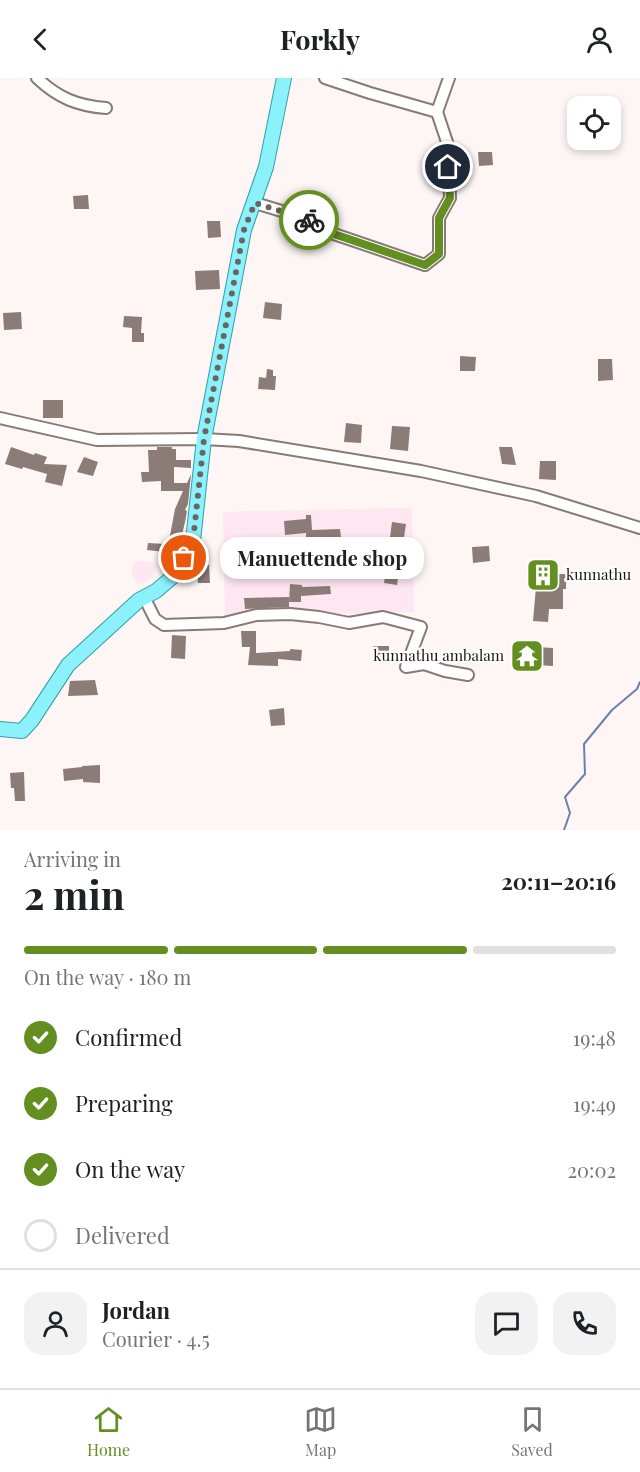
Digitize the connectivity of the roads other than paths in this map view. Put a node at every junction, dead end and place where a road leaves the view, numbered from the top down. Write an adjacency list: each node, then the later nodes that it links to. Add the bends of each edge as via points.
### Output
1 (37, 78): 5 (street, via 62,97 83,106)
2 (284, 78): 7 (main road)
3 (325, 78): 6 (street)
4 (449, 78): 6 (street)
5 (106, 108)
6 (437, 112): 7 (street, via 448,145 450,198 439,218 439,254 425,265 334,234 305,218)
7 (255, 203): 9 (main road, via 244,230)
8 (0, 418): 9 (street, via 97,440)
9 (204, 439): 10 (street, via 280,447 437,474 536,496); 11 (main road, via 193,541 176,574)
10 (640, 528)
11 (144, 597): 12 (street, via 155,619 165,625 224,623 256,615 309,616 349,623 383,617 422,627 405,667 424,664); 13 (main road, via 68,665 22,731)
12 (468, 675)
13 (2, 732)

